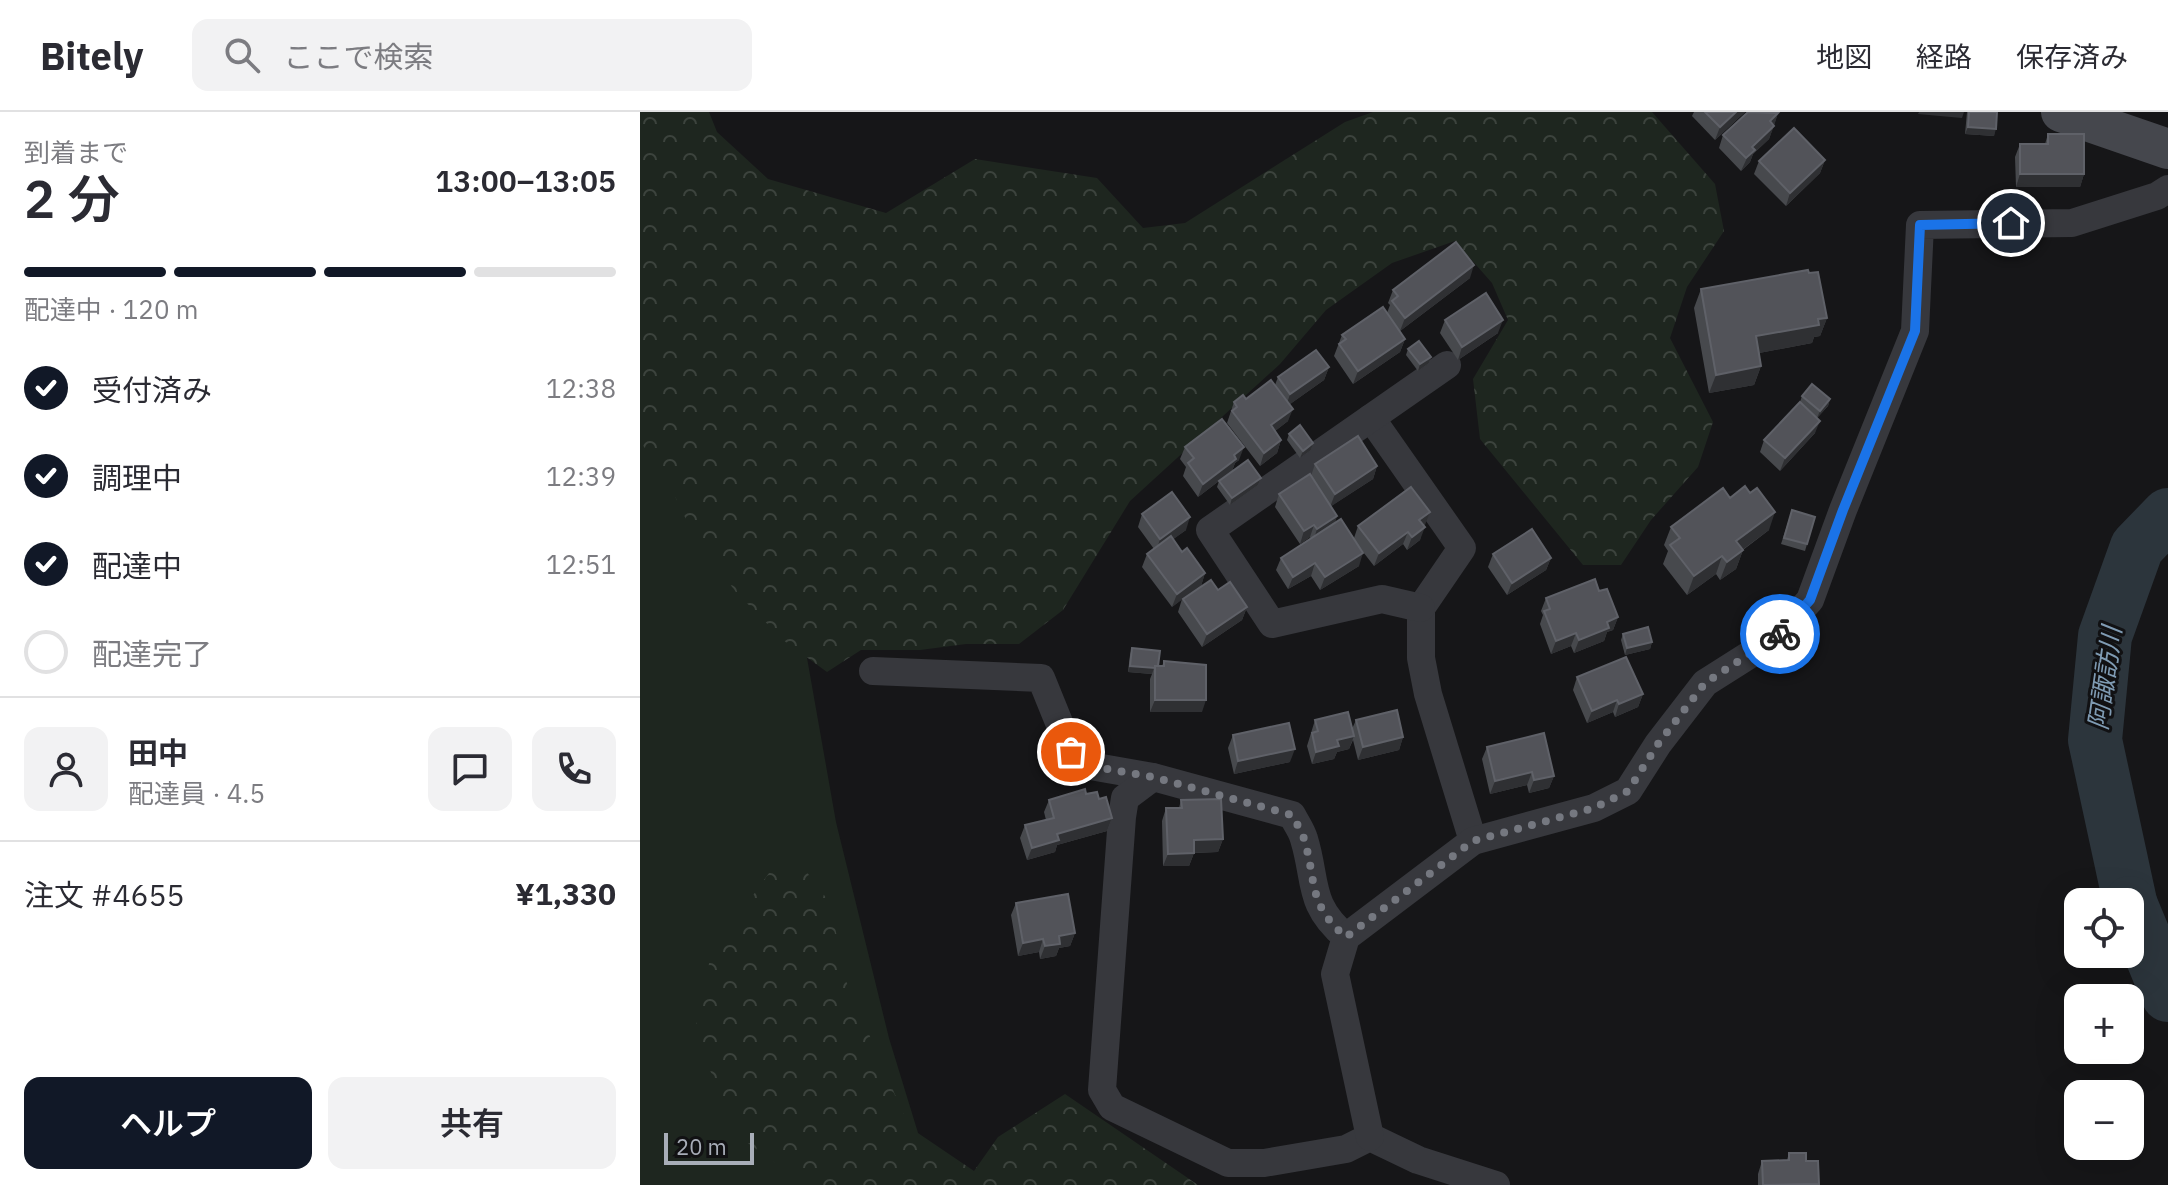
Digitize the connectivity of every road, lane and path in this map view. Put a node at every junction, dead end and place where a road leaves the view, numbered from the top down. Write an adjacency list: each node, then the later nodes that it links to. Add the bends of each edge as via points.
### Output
1 (2061, 112): 2 (street)
2 (2168, 149)
3 (2168, 189): 9 (street, via 2072,223 1920,225 1915,331 1810,600 1776,638 1705,683 1628,791 1594,808)
4 (1447, 365): 5 (street)
5 (1371, 418): 6 (street, via 1462,548); 6 (street, via 1210,530 1272,624 1382,599)
6 (1421, 608): 9 (street, via 1421,658 1428,694)
7 (873, 671): 8 (street, via 1041,678 1079,764)
8 (1153, 777): 10 (street, via 1292,815 1304,837 1312,884 1328,922); 11 (street, via 1125,798 1122,817 1102,1090 1112,1107 1228,1163 1264,1163 1346,1149)
9 (1473, 841): 10 (street)
10 (1346, 937): 11 (street, via 1335,974)
11 (1370, 1137): 12 (street, via 1418,1160)
12 (1496, 1185)

